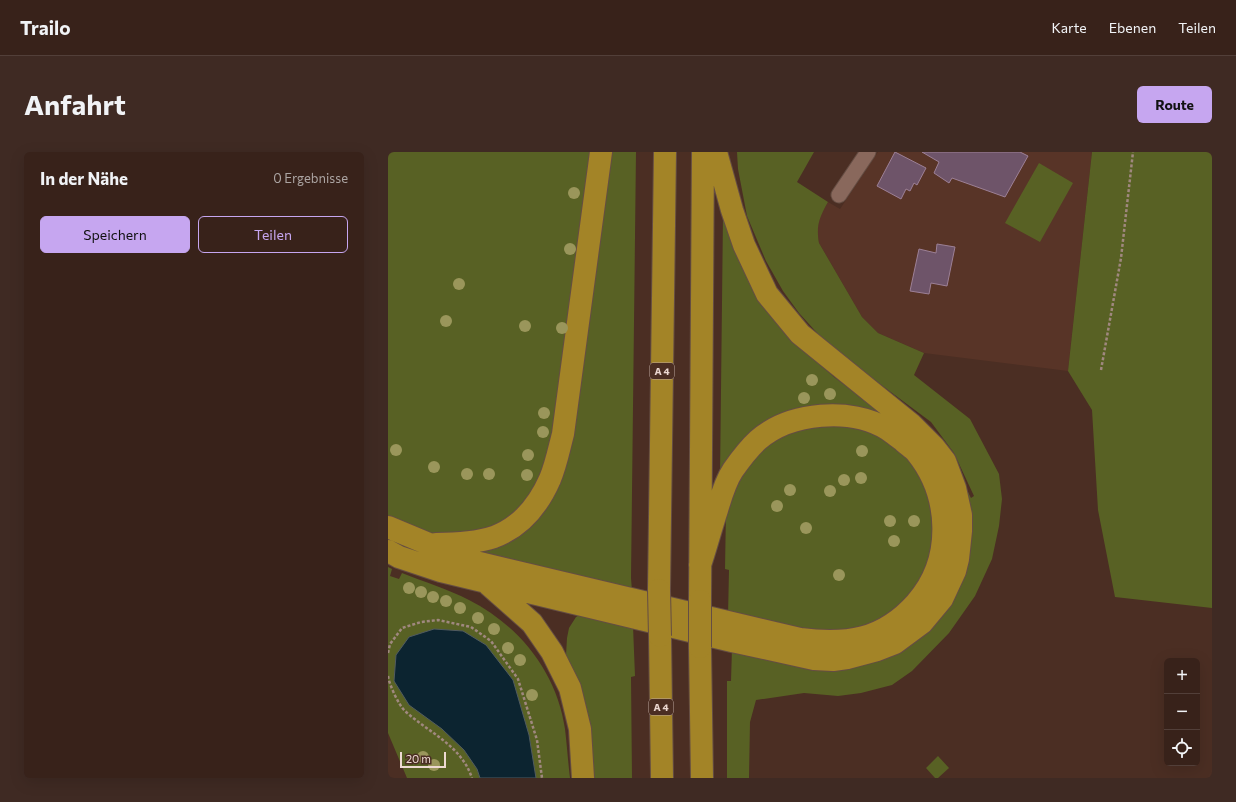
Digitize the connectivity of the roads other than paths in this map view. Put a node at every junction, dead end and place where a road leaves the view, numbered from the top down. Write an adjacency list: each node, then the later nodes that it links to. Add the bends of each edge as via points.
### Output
1 (601, 152): 8 (highway, via 563,434 551,478 537,503 519,523 494,537 463,544)
2 (665, 152): 13 (highway, A 4, bridge, via 659,590)
3 (703, 152): 10 (highway)
4 (716, 152): 11 (highway, via 744,245 767,294 800,334 911,424 945,461 956,488 961,515 961,543 955,571 942,599 922,623 895,643 833,660 814,659 732,641)
5 (868, 152): 6 (street)
6 (839, 195)
7 (388, 527): 8 (highway)
8 (429, 544): 10 (highway, via 467,560 792,638 824,642 845,641 877,633 890,626 911,609 929,586 944,545 943,510 938,491 915,451 887,429 856,417 840,415 824,415 786,423 759,439 732,472 722,492)
9 (388, 551): 11 (highway, via 441,571)
10 (700, 565): 14 (highway, bridge)
11 (485, 582): 12 (highway, via 532,623 556,659 570,688 580,729)
12 (583, 778)
13 (662, 778)
14 (702, 778)

